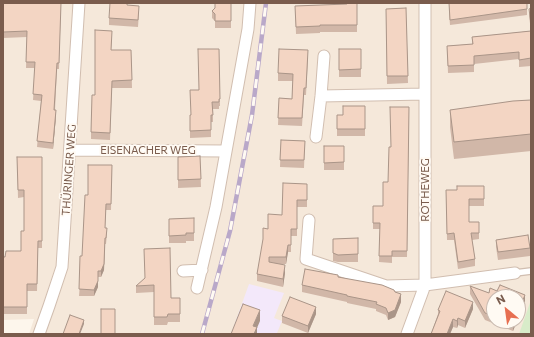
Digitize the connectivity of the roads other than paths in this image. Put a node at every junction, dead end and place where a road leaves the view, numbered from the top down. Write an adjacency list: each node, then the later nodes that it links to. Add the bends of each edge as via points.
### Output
1 (79, 3): 8 (street, THÜRINGER WEG)
2 (250, 3): 9 (street, via 248,29)
3 (425, 3): 5 (street, ROTHEWEG)
4 (324, 56): 6 (street)
5 (425, 94): 6 (street); 15 (street, ROTHEWEG)
6 (321, 96): 7 (street)
7 (316, 137)
8 (70, 150): 9 (street, EISENACHER WEG); 17 (street, THÜRINGER WEG, via 62,268)
9 (226, 151): 11 (street)
10 (309, 220): 15 (street, via 306,259 386,286)
11 (202, 270): 12 (street); 16 (street)
12 (183, 271)
13 (531, 271): 14 (lane)
14 (515, 273): 15 (street)
15 (425, 285): 18 (street, ROTHEWEG)
16 (198, 288)
17 (39, 334)
18 (407, 334)

